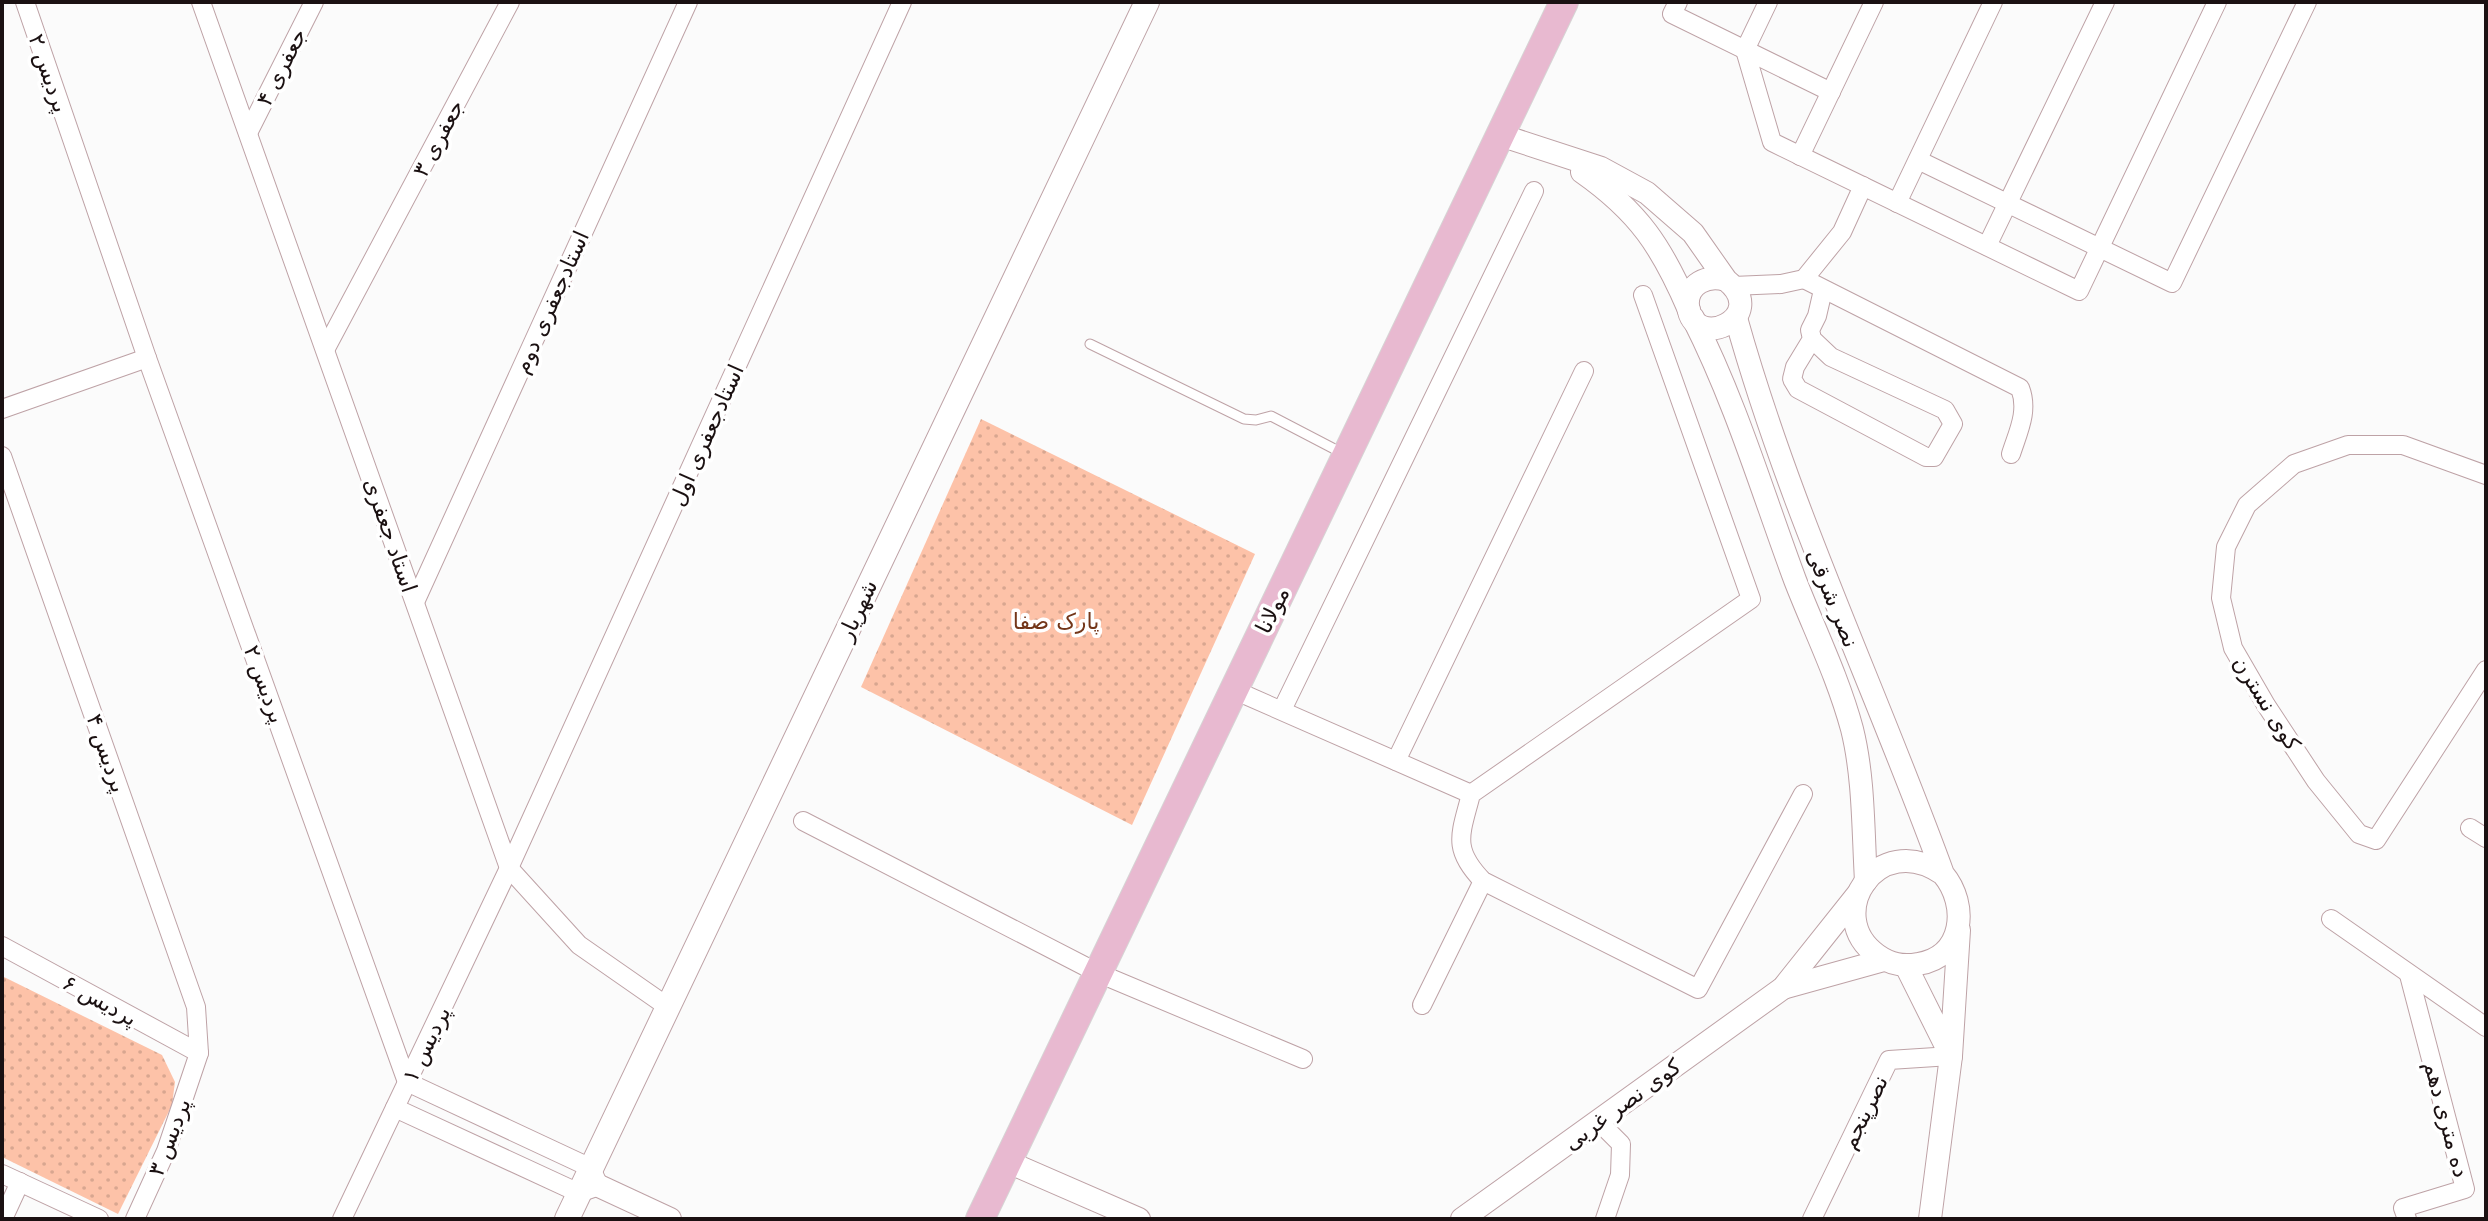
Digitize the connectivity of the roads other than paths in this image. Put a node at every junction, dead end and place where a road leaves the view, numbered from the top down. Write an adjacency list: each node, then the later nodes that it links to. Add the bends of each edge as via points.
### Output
1 (25, 2): 39 (street, پردیس ۲)
2 (201, 2): 18 (street, استاد جعفری)
3 (314, 2): 18 (street, جعفری ۴)
4 (510, 2): 38 (street, جعفری ۳)
5 (688, 2): 46 (street, استادجعفری دوم)
6 (902, 2): 54 (street, استادجعفری اول)
7 (1147, 2): 66 (main road, شهریار)
8 (1564, 2): 19 (main road, مولانا)
9 (1678, 2): 16 (street, via 1672,14)
10 (1768, 2): 16 (street)
11 (1874, 2): 17 (street)
12 (1993, 2): 22 (street)
13 (2105, 2): 26 (street)
14 (2217, 2): 28 (street)
15 (2307, 2): 28 (street, via 2172,283)
16 (1745, 50): 17 (street); 21 (street, via 1772,142)
17 (1831, 92): 21 (street)
18 (248, 133): 38 (street, استاد جعفری)
19 (1500, 135): 20 (street); 43 (main road, مولانا)
20 (1555, 153): 30 (street, via 1601,168 1647,193 1693,233); 34 (street, نصر شرقی, via 1612,193 1651,234)
21 (1800, 156): 23 (street)
22 (1918, 160): 25 (street); 26 (street)
23 (1863, 186): 25 (street); 29 (street, via 1842,232)
24 (1534, 191): 49 (street)
25 (1897, 203): 27 (street)
26 (2008, 204): 27 (street); 28 (street)
27 (1987, 246): 28 (street, via 2079,291)
28 (2099, 248)
29 (1804, 279): 31 (street); 32 (street)
30 (1730, 283): 31 (street); 34 (street, via 1718,277 1701,281 1690,294); 35 (street, via 1740,302)
31 (1781, 284): 35 (street)
32 (1823, 290): 36 (street); 42 (street, via 2020,388 2023,418)
33 (1643, 295): 51 (street, via 1751,599)
34 (1691, 314): 35 (street, via 1699,324 1714,329 1730,324); 57 (street, نصر شرقی, via 1734,408 1852,730 1862,798)
35 (1738, 314): 55 (street, نصر شرقی, via 1765,415 1803,523)
36 (1812, 339): 36 (street, via 1831,357 1945,410 1953,424 1934,457 1798,389 1792,379 1795,367)
37 (1090, 344): 43 (lane, via 1244,419 1271,416)
38 (326, 348): 46 (street, استاد جعفری)
39 (147, 358): 41 (street); 71 (street, پردیس ۲)
40 (1584, 371): 50 (street)
41 (2, 409)
42 (2011, 454)
43 (1346, 455): 48 (main road, مولانا)
44 (2, 456): 68 (street, پردیس ۴, via 196,1007)
45 (2486, 475): 47 (street, کوی نسترن, via 2403,445 2348,445 2294,464 2247,505 2226,547 2221,598 2233,648 2266,705 2359,834 2376,840)
46 (415, 602): 54 (street, استاد جعفری)
47 (2486, 670)
48 (1234, 690): 49 (street); 62 (main road, مولانا)
49 (1282, 710): 50 (street)
50 (1396, 761): 51 (street)
51 (1471, 794): 56 (street, via 1459,842 1468,866)
52 (1803, 794): 56 (street, via 1698,989)
53 (803, 821): 62 (street)
54 (509, 868): 66 (street, استاد جعفری, via 579,945); 71 (street, پردیس ۱)
55 (1943, 874): 57 (street, via 1931,865 1901,860 1873,872); 58 (street, via 1953,885)
56 (1483, 881): 65 (street)
57 (1863, 886): 61 (street, via 1855,918 1860,935 1870,950); 64 (street, کوی نصر غربی)
58 (1960, 914): 61 (street, via 1949,945 1937,957); 69 (street)
59 (2331, 919): 63 (street)
60 (2, 946): 68 (street, پردیس ۶)
61 (1895, 963): 64 (street, کوی نصر غربی); 69 (street)
62 (1098, 973): 70 (street); 74 (main road, مولانا)
63 (2409, 975): 67 (street); 90 (street, ده متری دهم, via 2465,1189 2403,1208)
64 (1783, 988): 73 (street, کوی نصر غربی)
65 (1422, 1005)
66 (668, 1007): 77 (main road, شهریار)
67 (2486, 1027)
68 (199, 1053): 80 (street, پردیس ۳, via 166,1151)
69 (1951, 1056): 88 (street, نصرپنجم, via 1889,1060); 89 (street)
70 (1303, 1059)
71 (407, 1082): 72 (street, پردیس ۱); 77 (street)
72 (395, 1108): 77 (street); 81 (street, پردیس ۱)
73 (1598, 1121): 86 (street, کوی نصر غربی); 87 (street, via 1621,1144 1620,1175)
74 (1008, 1162): 84 (main road, مولانا); 85 (street)
75 (2, 1174): 76 (street)
76 (20, 1182): 78 (street); 79 (street)
77 (590, 1183): 82 (main road, شهریار); 83 (street)
78 (3, 1219)
79 (99, 1219)
80 (135, 1219)
81 (342, 1219)
82 (567, 1219)
83 (670, 1219)
84 (980, 1219)
85 (1139, 1219)
86 (1462, 1219)
87 (1605, 1219)
88 (1812, 1219)
89 (1930, 1219)
90 (2407, 1219)

